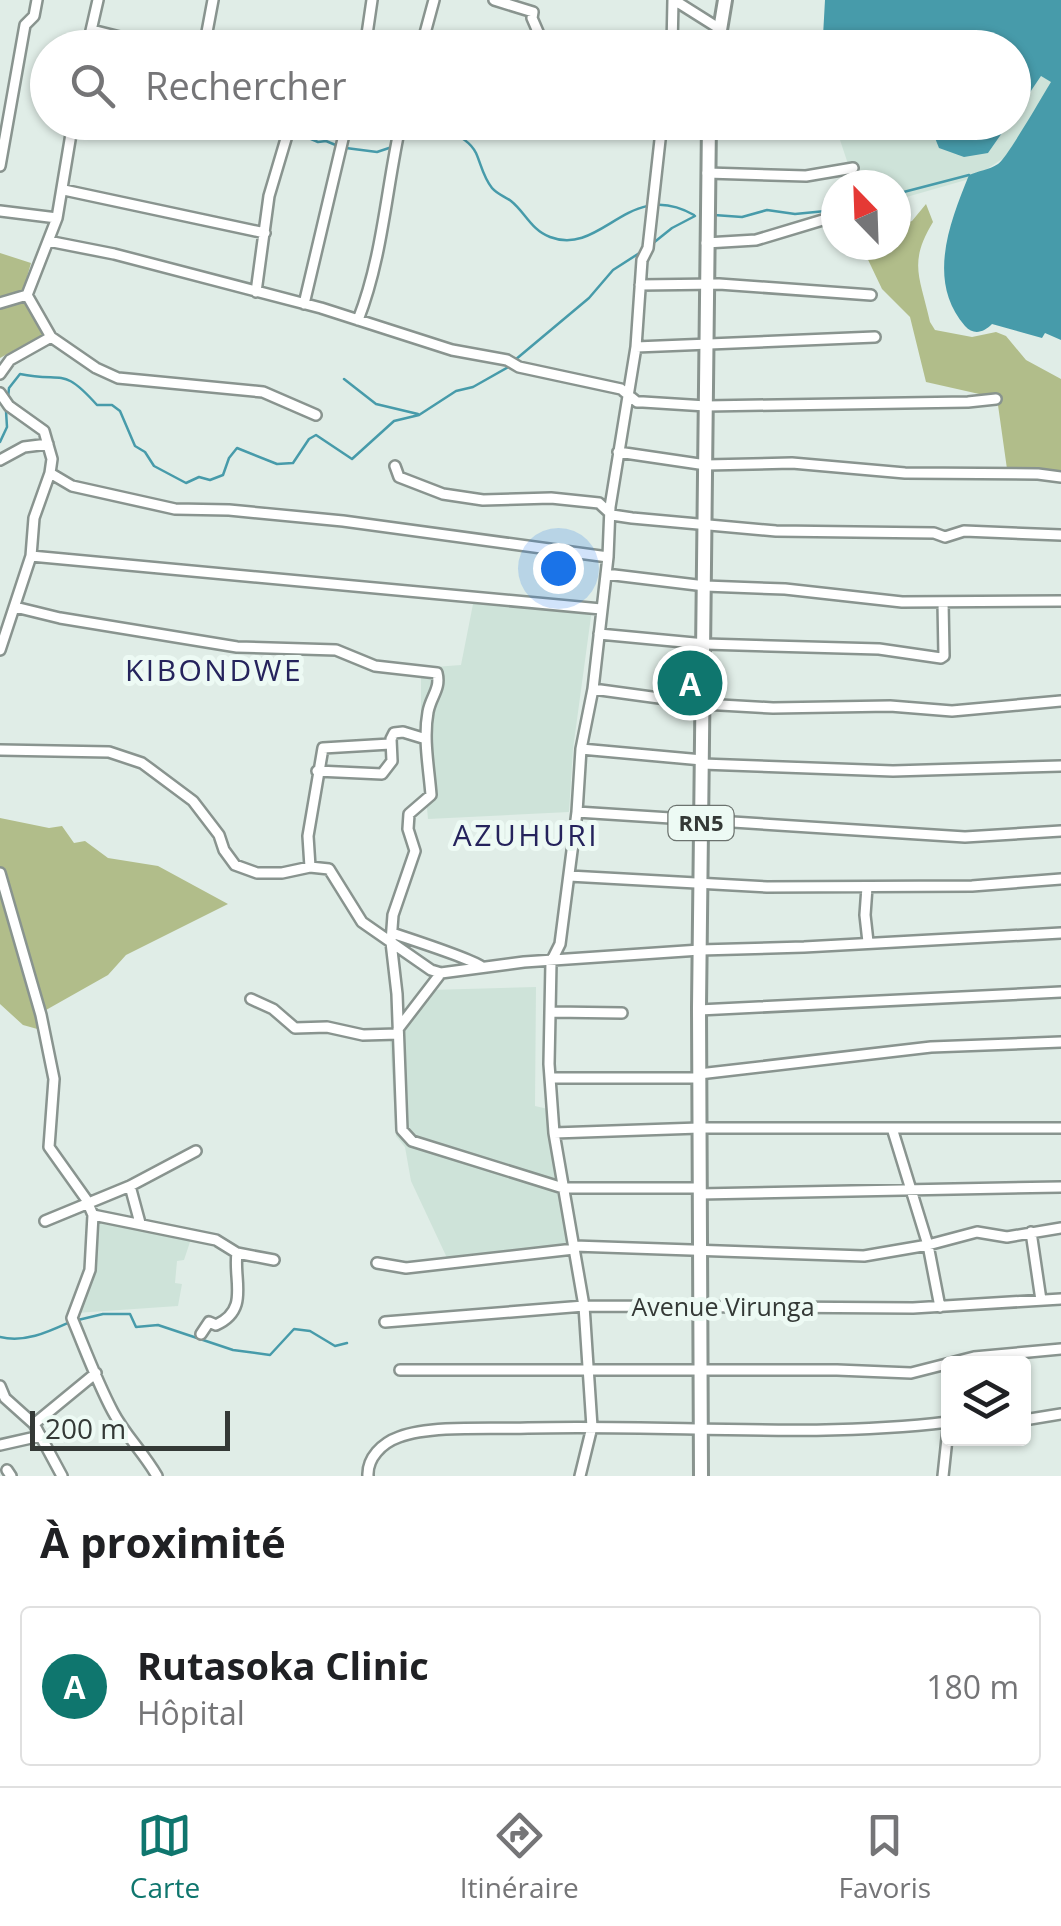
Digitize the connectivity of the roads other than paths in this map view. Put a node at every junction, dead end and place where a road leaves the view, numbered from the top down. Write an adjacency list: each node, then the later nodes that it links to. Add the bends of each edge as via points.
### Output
1 (37, 0): 22 (street, via 25,25)
2 (98, 0): 10 (street)
3 (213, 0): 11 (street)
4 (372, 0): 12 (street)
5 (434, 0): 13 (street)
6 (494, 0): 14 (street, via 533,12)
7 (673, 0): 9 (street); 15 (street)
8 (725, 0): 9 (highway)
9 (720, 29)
10 (92, 30)
11 (207, 30)
12 (367, 30)
13 (426, 30)
14 (537, 30)
15 (672, 30)
16 (71, 140): 25 (street)
17 (286, 140): 29 (street)
18 (343, 140): 38 (street)
19 (398, 140): 39 (street, via 376,263)
20 (660, 140): 33 (street)
21 (708, 140): 24 (highway, RN5)
22 (0, 166)
23 (853, 168): 24 (street, via 806,176)
24 (707, 173): 31 (highway, RN5)
25 (64, 190): 27 (street); 29 (street)
26 (0, 211): 27 (street)
27 (57, 218): 30 (street)
28 (821, 220): 31 (street, via 756,240)
29 (265, 233): 34 (street)
30 (48, 241): 34 (street); 35 (street)
31 (706, 244): 32 (highway, RN5)
32 (707, 284): 33 (street); 36 (street); 42 (highway, RN5)
33 (640, 285): 43 (street)
34 (256, 292): 38 (street)
35 (27, 295): 37 (street); 40 (street)
36 (871, 295)
37 (0, 304)
38 (304, 304): 39 (street)
39 (358, 320): 46 (street)
40 (51, 337): 44 (street, via 10,360); 49 (street, via 118,378 263,392)
41 (875, 338): 42 (street)
42 (709, 344): 43 (street); 48 (highway, RN5)
43 (636, 347): 46 (street)
44 (0, 374)
45 (0, 393): 50 (street, via 44,431)
46 (628, 396): 48 (street); 51 (street)
47 (996, 398): 48 (street)
48 (706, 406): 53 (highway, RN5)
49 (316, 415)
50 (48, 444): 52 (street); 55 (street)
51 (618, 452): 53 (street); 57 (street)
52 (0, 460)
53 (706, 465): 56 (street); 58 (highway, RN5)
54 (395, 466): 57 (street, via 399,477 443,494 599,503)
55 (50, 473): 60 (street, via 34,518); 61 (street, via 72,486 175,509 343,522)
56 (1061, 477)
57 (612, 515): 58 (street); 61 (street)
58 (705, 526): 59 (street); 63 (highway, RN5)
59 (1061, 535)
60 (31, 556): 66 (street); 67 (street)
61 (608, 556): 62 (street)
62 (606, 574): 63 (street); 67 (street)
63 (705, 586): 65 (street); 69 (highway, RN5)
64 (1061, 601): 65 (street)
65 (944, 602): 69 (street, via 941,658 880,649)
66 (15, 607): 70 (street); 74 (street, via 237,647 336,650 374,666 437,673)
67 (600, 609): 68 (street)
68 (599, 634): 69 (street); 71 (street)
69 (705, 644): 73 (highway, RN5)
70 (0, 650)
71 (594, 689): 73 (street); 77 (street)
72 (1061, 702): 73 (street, via 934,711)
73 (703, 704): 78 (highway, RN5)
74 (426, 739): 75 (street, via 399,731); 91 (street, via 432,796 409,814 415,851)
75 (390, 744): 80 (street, via 324,746); 80 (street, via 392,761 382,774)
76 (0, 750): 84 (street, via 108,752 142,763 193,801 234,865 282,874)
77 (581, 750): 78 (street); 81 (street)
78 (702, 762): 79 (street, via 893,771); 82 (highway, RN5)
79 (1061, 766)
80 (317, 770): 84 (street)
81 (576, 812): 82 (street); 86 (street)
82 (701, 821): 83 (street, via 965,837); 88 (highway, RN5)
83 (1061, 831)
84 (310, 866): 91 (street, via 329,870 362,922)
85 (0, 874): 116 (street, via 54,1079 49,1147)
86 (569, 876): 88 (street); 94 (street, via 560,944)
87 (1061, 879): 89 (street)
88 (700, 886): 89 (street); 93 (highway, RN5)
89 (868, 887): 92 (street)
90 (1061, 933): 92 (street)
91 (391, 937): 95 (street, via 471,958); 96 (street); 102 (street)
92 (868, 942): 93 (street)
93 (700, 950): 94 (street); 99 (highway, RN5)
94 (551, 962): 95 (street); 100 (street)
95 (482, 967): 96 (street)
96 (441, 973): 102 (street)
97 (1061, 992): 99 (street)
98 (251, 999): 102 (street, via 295,1028)
99 (700, 1010): 104 (highway, RN5)
100 (553, 1012): 101 (street); 105 (street)
101 (622, 1013)
102 (398, 1032): 113 (street, via 402,1130 412,1141)
103 (1061, 1042): 104 (street, via 931,1047)
104 (699, 1076): 105 (street); 106 (highway, RN5)
105 (550, 1078): 109 (street)
106 (700, 1128): 107 (street); 109 (street); 114 (highway, RN5)
107 (892, 1128): 108 (street); 115 (street)
108 (1061, 1128)
109 (554, 1133): 113 (street)
110 (196, 1151): 111 (street)
111 (130, 1186): 116 (street); 118 (street)
112 (1061, 1186): 115 (street)
113 (563, 1188): 114 (street); 122 (street)
114 (699, 1191): 115 (street); 123 (highway, RN5)
115 (913, 1191): 121 (street)
116 (91, 1210): 117 (street); 118 (street); 138 (street, via 90,1270 73,1321)
117 (45, 1221)
118 (140, 1224): 124 (street, via 216,1240)
119 (1061, 1228): 120 (street)
120 (1032, 1232): 121 (street, via 977,1232); 128 (street)
121 (928, 1245): 123 (street, via 864,1256); 131 (street)
122 (574, 1248): 123 (street); 126 (street, via 406,1268); 129 (street)
123 (699, 1252): 130 (highway, RN5)
124 (237, 1253): 125 (street); 133 (street, via 236,1306 228,1319 209,1322)
125 (274, 1260)
126 (377, 1263)
127 (1061, 1299): 128 (street, Avenue Virunga)
128 (1041, 1300): 131 (street, Avenue Virunga)
129 (584, 1306): 130 (street, Avenue Virunga); 132 (street, Avenue Virunga); 137 (street)
130 (700, 1308): 131 (street, Avenue Virunga); 135 (highway, RN5)
131 (940, 1308)
132 (385, 1322)
133 (200, 1334)
134 (1061, 1349): 135 (street, via 911,1373)
135 (701, 1369): 137 (street); 145 (highway, RN5)
136 (400, 1370): 137 (street)
137 (587, 1370): 144 (street)
138 (96, 1373): 142 (street); 150 (street)
139 (0, 1386): 142 (street)
140 (1061, 1414): 141 (street)
141 (1031, 1419)
142 (34, 1424): 146 (street)
143 (941, 1426): 145 (street)
144 (592, 1427): 145 (street); 151 (street, via 410,1434 382,1447); 152 (street)
145 (702, 1429): 153 (highway, RN5)
146 (40, 1436): 147 (street); 149 (street)
147 (0, 1446)
148 (946, 1446): 154 (street)
149 (62, 1476)
150 (157, 1476)
151 (368, 1476)
152 (580, 1476)
153 (702, 1476)
154 (943, 1476)

